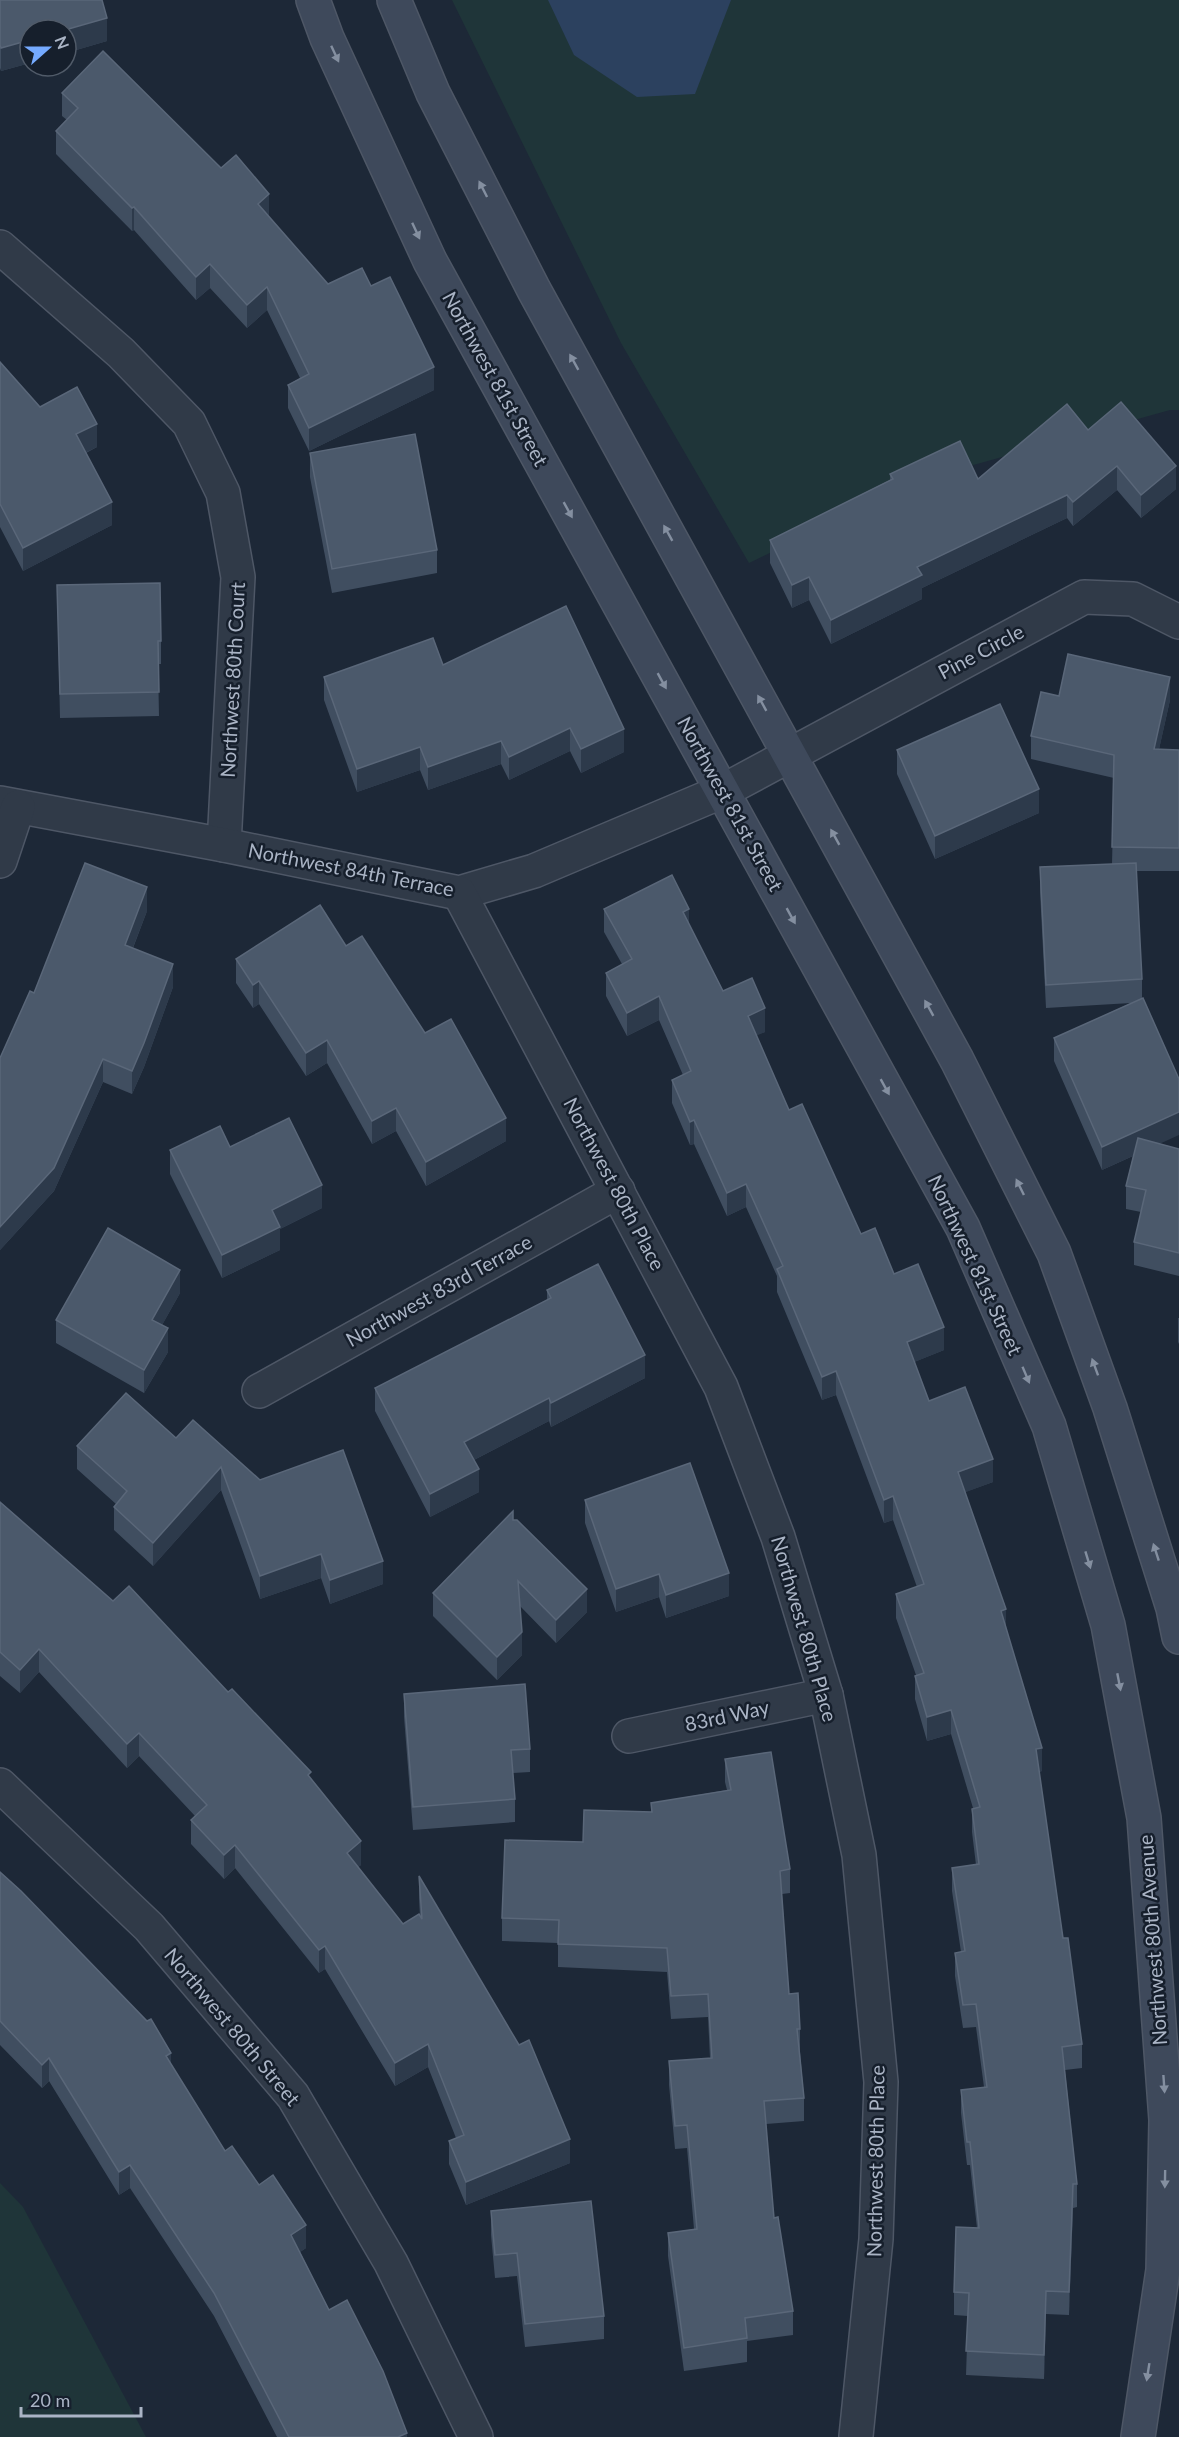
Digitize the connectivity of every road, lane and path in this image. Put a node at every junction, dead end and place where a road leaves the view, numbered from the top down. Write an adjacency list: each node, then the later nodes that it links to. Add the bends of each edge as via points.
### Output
1 (313, 0): 6 (street, Northwest 81st Street, one-way to 6, via 327,39 430,261)
2 (394, 0): 5 (street, one-way to 2, via 534,290 433,93)
3 (0, 248): 8 (street, Northwest 80th Court, via 121,353 189,423 223,492 238,577)
4 (1179, 622): 5 (street, Pine Circle, via 1133,599 1084,597)
5 (790, 755): 6 (street, Pine Circle); 13 (street, one-way to 5, via 1110,1408 1053,1253 957,1059)
6 (723, 791): 10 (street, Northwest 84th Terrace, via 534,871); 14 (street, Northwest 81st Street, one-way to 14, via 963,1228 1049,1426)
7 (9, 805): 8 (street, Northwest 84th Terrace); 9 (street)
8 (224, 845): 10 (street, Northwest 84th Terrace)
9 (0, 861)
10 (459, 893): 11 (street, Northwest 80th Place)
11 (618, 1191): 12 (street, Northwest 83rd Terrace); 15 (street, Northwest 80th Place, via 721,1387 778,1537)
12 (259, 1391)
13 (1176, 1623)
14 (1108, 1625): 21 (street, Northwest 80th Avenue, one-way to 21, via 1144,1818 1167,2120 1163,2270)
15 (826, 1695): 16 (street, 83rd Way); 20 (street, Northwest 80th Place, via 859,1855 881,2082 876,2239)
16 (628, 1736)
17 (0, 1785): 18 (street, Northwest 80th Street, via 149,1928 293,2096 391,2263)
18 (476, 2437)
19 (841, 2437): 20 (street)
20 (858, 2437)
21 (1138, 2437)

